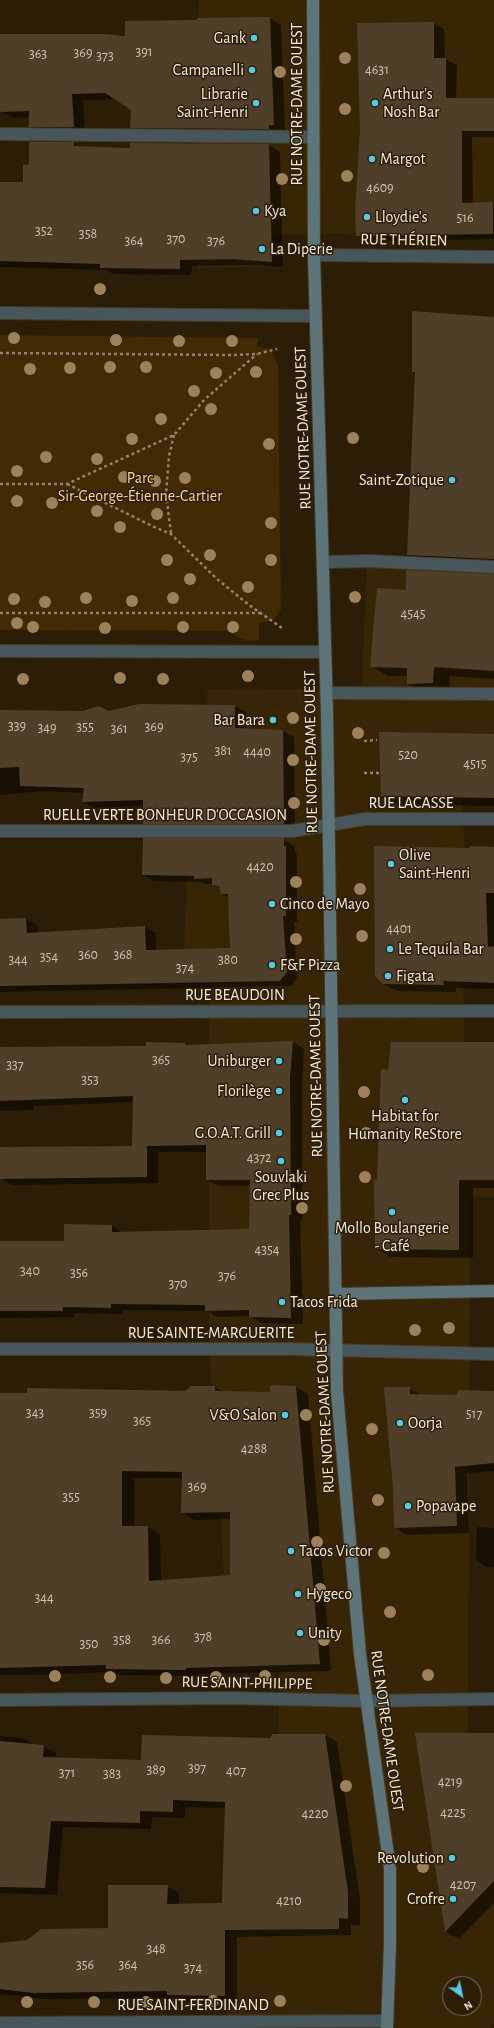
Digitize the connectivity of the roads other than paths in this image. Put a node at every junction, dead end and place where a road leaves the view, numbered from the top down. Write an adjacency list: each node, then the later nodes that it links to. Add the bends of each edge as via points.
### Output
1 (313, 0): 3 (main road, RUE NOTRE-DAME OUEST)
2 (0, 134): 3 (street)
3 (313, 137): 4 (main road, RUE NOTRE-DAME OUEST)
4 (314, 255): 5 (street, RUE THÉRIEN); 7 (main road, RUE NOTRE-DAME OUEST)
5 (494, 258)
6 (0, 313): 7 (street)
7 (315, 316): 8 (main road, RUE NOTRE-DAME OUEST)
8 (323, 562): 9 (street, via 369,560); 11 (main road, RUE NOTRE-DAME OUEST)
9 (494, 567)
10 (0, 651): 11 (street)
11 (325, 652): 12 (main road, RUE NOTRE-DAME OUEST)
12 (326, 693): 13 (street); 15 (main road, RUE NOTRE-DAME OUEST)
13 (494, 694)
14 (494, 819): 15 (street, RUE LACASSE, via 365,819)
15 (329, 825): 16 (street, RUELLE VERTE BONHEUR D'OCCASION, via 292,831); 17 (main road, RUE NOTRE-DAME OUEST)
16 (0, 831)
17 (331, 1011): 18 (street, RUE BEAUDOIN); 19 (street, RUE BEAUDOIN); 21 (main road, RUE NOTRE-DAME OUEST)
18 (494, 1011)
19 (0, 1012)
20 (494, 1291): 21 (main road)
21 (336, 1294): 23 (main road, RUE NOTRE-DAME OUEST)
22 (0, 1349): 23 (street, RUE SAINTE-MARGUERITE)
23 (336, 1351): 24 (street, RUE SAINTE-MARGUERITE); 27 (main road, RUE NOTRE-DAME OUEST, via 351,1565)
24 (494, 1354)
25 (494, 1699): 27 (street, RUE SAINT-PHILIPPE)
26 (0, 1700): 27 (street, RUE SAINT-PHILIPPE, via 231,1698)
27 (366, 1701): 29 (main road, RUE NOTRE-DAME OUEST, via 390,1869)
28 (0, 2023): 29 (street, RUE SAINT-FERDINAND)
29 (387, 2024)

